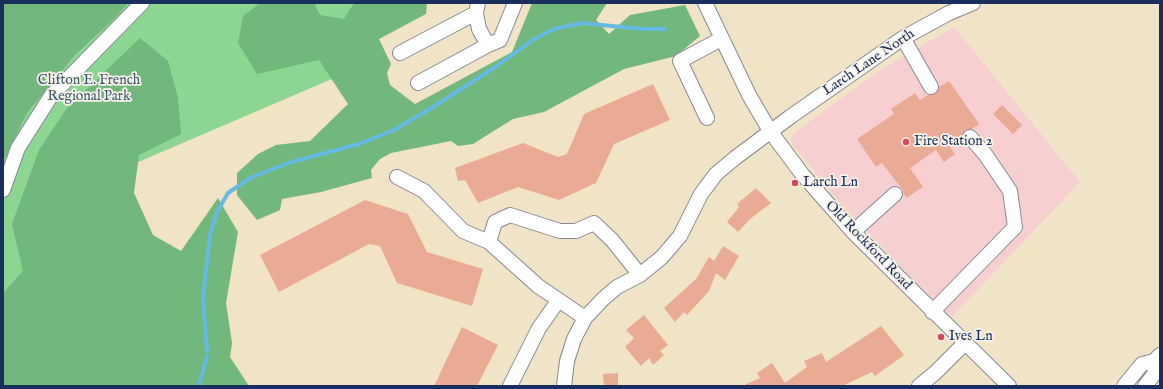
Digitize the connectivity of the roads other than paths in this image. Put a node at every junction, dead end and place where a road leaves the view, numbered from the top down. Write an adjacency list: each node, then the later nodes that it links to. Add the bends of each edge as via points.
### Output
1 (142, 3): 16 (street, via 51,96 18,148)
2 (515, 3): 8 (street, via 500,40)
3 (705, 3): 7 (street, Old Rockford Road)
4 (973, 3): 6 (street, Larch Lane North)
5 (477, 8): 8 (street, via 479,29); 9 (street)
6 (903, 38): 11 (street); 13 (street, Larch Lane North)
7 (721, 39): 12 (street, via 680,61); 13 (street, Old Rockford Road)
8 (488, 45): 10 (street)
9 (400, 53)
10 (418, 83)
11 (931, 87)
12 (707, 118)
13 (770, 131): 18 (street, Old Rockford Road, via 807,180); 20 (street, Larch Lane North, via 716,174 701,194 680,236 662,257)
14 (970, 137): 22 (street, via 985,154 1010,192 1015,227)
15 (397, 177): 19 (street, via 424,191 463,231)
16 (3, 190)
17 (894, 194): 18 (street)
18 (853, 232): 22 (street, Old Rockford Road)
19 (489, 242): 20 (street, via 495,222 510,215 560,231 576,231 594,224 612,240); 21 (street)
20 (640, 275): 23 (street, Larch Lane North, via 617,287)
21 (558, 301): 23 (street); 26 (street, via 539,328)
22 (932, 312): 24 (street, Old Rockford Road)
23 (585, 318): 27 (street, Larch Lane North, via 574,339 567,361)
24 (965, 343): 28 (street, via 936,373); 29 (street, Old Rockford Road)
25 (1158, 361): 30 (street, via 1142,364); 31 (street, via 1155,373)
26 (510, 386)
27 (564, 386)
28 (919, 386)
29 (1009, 386)
30 (1124, 386)
31 (1145, 386)

